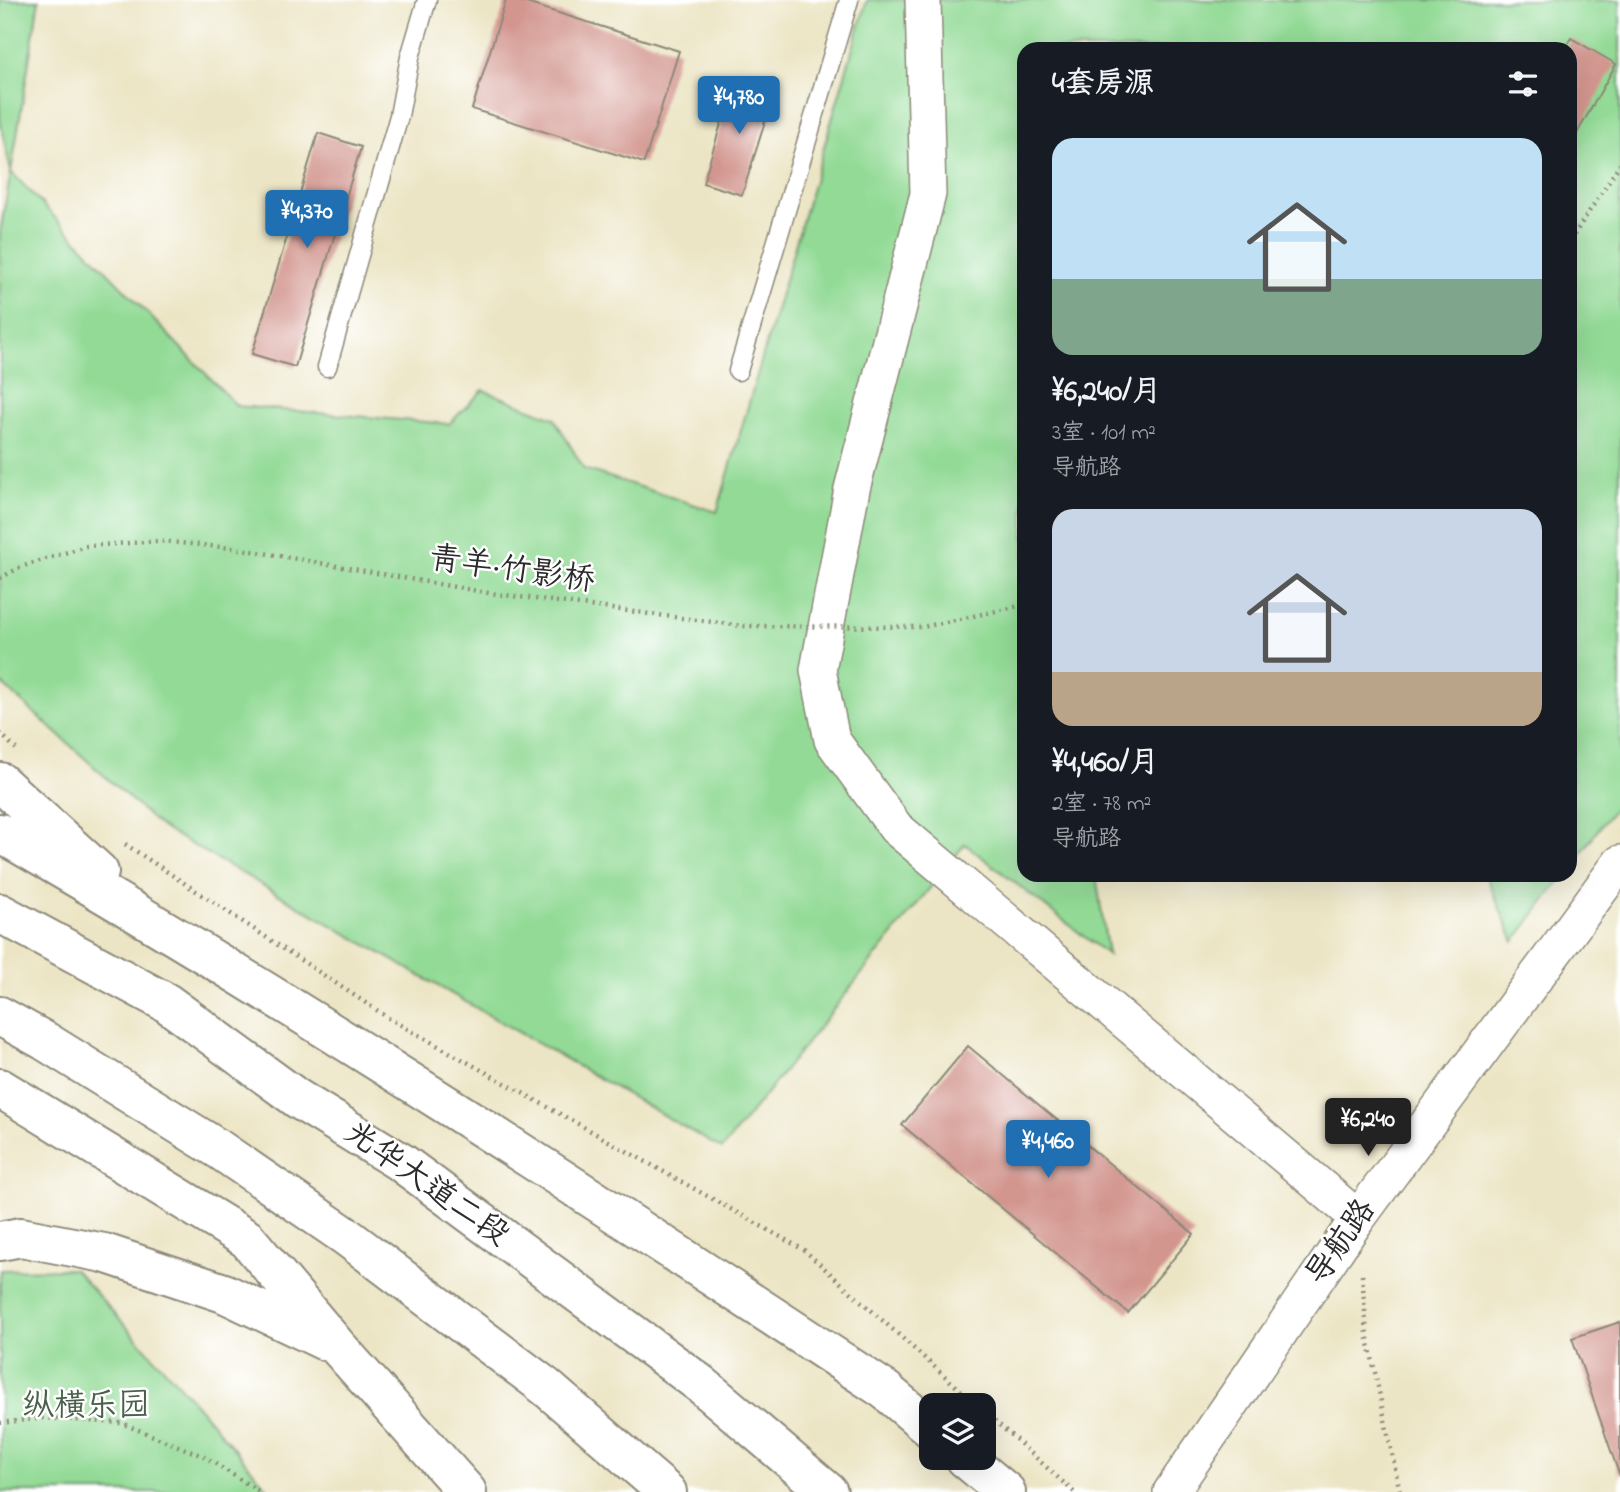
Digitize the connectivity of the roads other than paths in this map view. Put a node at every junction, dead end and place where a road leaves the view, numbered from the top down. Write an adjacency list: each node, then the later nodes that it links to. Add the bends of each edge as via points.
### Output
1 (426, 0): 4 (lane, via 399,116)
2 (849, 0): 5 (lane)
3 (923, 0): 13 (street, via 928,194 852,489 818,670 832,740 896,828)
4 (327, 367)
5 (738, 371)
6 (9, 767): 10 (main road)
7 (0, 833): 10 (main road)
8 (1620, 863): 13 (street, 导航路)
9 (0, 913): 20 (main road, 光华大道二段, via 167,1003 298,1099 402,1163 702,1385)
10 (152, 921): 16 (main road, via 401,1074 885,1390)
11 (0, 1016): 19 (main road, via 220,1150 347,1237 546,1387)
12 (0, 1088): 15 (main road, via 247,1239)
13 (1358, 1218): 22 (street, 导航路)
14 (0, 1241): 15 (main road, via 21,1237 104,1253 224,1293)
15 (337, 1346): 18 (main road)
16 (919, 1419)
17 (979, 1470): 21 (main road)
18 (467, 1492)
19 (667, 1492)
20 (828, 1492)
21 (1006, 1492)
22 (1171, 1492)

